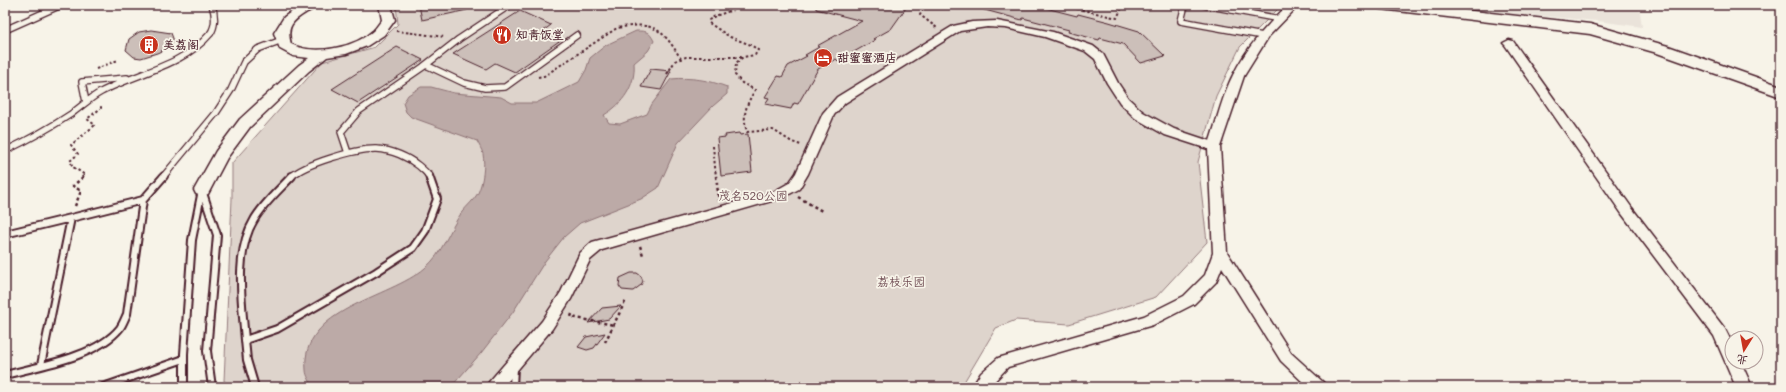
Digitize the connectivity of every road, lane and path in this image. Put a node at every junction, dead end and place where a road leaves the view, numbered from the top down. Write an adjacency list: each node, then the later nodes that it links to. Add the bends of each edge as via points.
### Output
1 (61, 5): 18 (lane)
2 (212, 5): 30 (lane, via 215,13 211,33 172,61)
3 (311, 5): 23 (street, via 290,19 282,32)
4 (385, 5): 17 (street, via 389,10 389,17)
5 (510, 5): 22 (lane)
6 (748, 5): 26 (path, via 709,20 709,23 730,37 758,50 755,55)
7 (755, 5): 8 (path)
8 (761, 5)
9 (926, 5): 20 (path, via 920,15)
10 (1062, 5): 11 (path, via 1117,18)
11 (1123, 5)
12 (1185, 5): 21 (lane, via 1181,21)
13 (1205, 5): 16 (lane)
14 (1294, 5): 16 (street)
15 (1381, 5): 32 (main road, via 1590,29 1717,67)
16 (1280, 19): 21 (street)
17 (382, 29): 22 (path); 25 (street, via 353,48)
18 (5, 30)
19 (577, 35): 28 (lane, via 505,87 485,88 464,83)
20 (948, 35): 36 (street, via 957,28 975,24 998,24 1079,44 1095,52 1105,63 1112,83 1128,106 1146,120 1175,136); 37 (street, via 842,100 829,113)
21 (1263, 36): 36 (street, via 1238,76)
22 (459, 39): 28 (lane)
23 (282, 40): 25 (street, via 287,48 294,51); 42 (lane, via 258,49 244,62 231,90 216,113)
24 (1509, 44): 53 (street, via 1640,228 1720,333)
25 (322, 55): 40 (street, via 304,68 245,123 221,155)
26 (743, 57): 27 (path); 37 (path, via 736,63 735,75 754,90 742,119 746,132 772,130 792,142)
27 (680, 59): 29 (path, via 675,61); 31 (path, via 670,40 657,29 643,24 630,25 617,28 544,76)
28 (426, 65): 39 (lane, via 348,121 341,132)
29 (667, 74)
30 (132, 78): 33 (lane); 33 (lane, via 82,82)
31 (537, 78)
32 (1781, 92)
33 (86, 102): 38 (lane, via 29,140)
34 (101, 108): 45 (path, via 87,119 95,125 71,145 78,154 70,161 73,168 86,175 73,186 81,191)
35 (713, 146): 43 (path)
36 (1214, 147): 47 (street)
37 (813, 149): 41 (street, via 802,174 794,186)
38 (5, 150)
39 (348, 153): 51 (lane, via 294,174 254,219 246,235 242,256); 51 (lane, via 377,148 393,152 413,161 428,174 437,199 425,231 413,248 376,272 277,329)
40 (202, 190): 54 (lane, via 192,240); 61 (lane, via 217,235 207,351)
41 (786, 190): 43 (street); 44 (path)
42 (143, 200): 45 (lane); 56 (lane, via 124,323 117,332 94,348)
43 (721, 211): 55 (street, via 597,246 585,257 547,325)
44 (822, 211)
45 (71, 218): 46 (lane); 56 (lane)
46 (5, 234)
47 (1220, 253): 65 (street, via 1211,278 1189,300 1148,321 1002,362); 66 (street, via 1286,357)
48 (626, 300): 50 (path)
49 (588, 320): 50 (path)
50 (614, 325): 52 (path)
51 (245, 340): 62 (lane, via 247,360)
52 (605, 342)
53 (1724, 342)
54 (184, 359): 59 (lane); 60 (lane)
55 (515, 364): 63 (street); 64 (lane)
56 (41, 365): 58 (lane)
57 (1736, 370): 67 (street)
58 (5, 375)
59 (103, 387)
60 (184, 387)
61 (212, 387)
62 (255, 387)
63 (494, 387)
64 (512, 387)
65 (980, 387)
66 (1318, 387)
67 (1744, 387)

